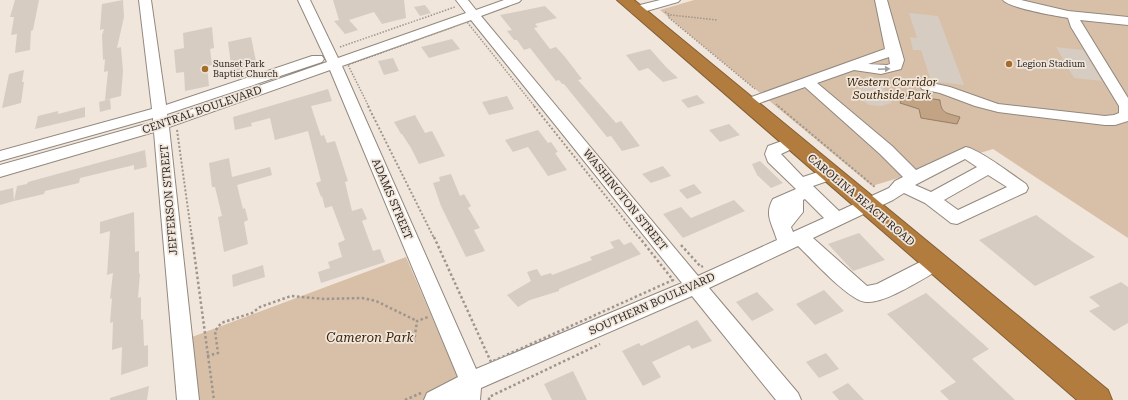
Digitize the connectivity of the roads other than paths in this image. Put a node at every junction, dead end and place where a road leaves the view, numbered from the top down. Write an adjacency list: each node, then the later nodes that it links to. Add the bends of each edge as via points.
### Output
1 (145, 0): 16 (street, JEFFERSON STREET)
2 (304, 0): 12 (street, ADAMS STREET)
3 (485, 0): 9 (street, CENTRAL BOULEVARD)
4 (515, 0): 9 (street, CENTRAL BOULEVARD)
5 (674, 0): 8 (street)
6 (881, 0): 13 (street, via 896,66 881,69 853,65)
7 (1009, 0): 10 (street, via 1032,8)
8 (631, 5): 15 (highway, CAROLINA BEACH ROAD)
9 (465, 7): 12 (street, CENTRAL BOULEVARD); 29 (street, WASHINGTON STREET)
10 (1075, 15): 11 (street); 14 (street, via 1077,27 1126,106 1127,114 1119,120 998,108 946,89)
11 (1128, 21)
12 (337, 58): 16 (street, CENTRAL BOULEVARD); 30 (street, ADAMS STREET)
13 (807, 82): 15 (street); 22 (street, via 886,150)
14 (927, 86)
15 (752, 96): 17 (highway, CAROLINA BEACH ROAD)
16 (165, 121): 18 (street, CENTRAL BOULEVARD); 20 (street, CENTRAL BOULEVARD); 31 (street, JEFFERSON STREET)
17 (793, 142): 21 (highway, CAROLINA BEACH ROAD); 23 (street, via 774,150 773,154)
18 (0, 156)
19 (989, 167): 22 (street, SOUTHERN BOULEVARD, via 966,152); 24 (street); 24 (street, via 1020,188 957,218)
20 (0, 171)
21 (830, 174): 23 (street); 25 (highway, CAROLINA BEACH ROAD)
22 (908, 181): 24 (street); 25 (street, SOUTHERN BOULEVARD, via 895,192)
23 (801, 191): 26 (street); 27 (street)
24 (931, 199)
25 (867, 206): 26 (street, SOUTHERN BOULEVARD); 28 (highway, CAROLINA BEACH ROAD)
26 (837, 220): 27 (street, SOUTHERN BOULEVARD)
27 (790, 235): 28 (street, via 857,290 866,294 880,292); 29 (street, SOUTHERN BOULEVARD)
28 (935, 263): 34 (highway, CAROLINA BEACH ROAD)
29 (695, 286): 30 (street, SOUTHERN BOULEVARD); 33 (street, WASHINGTON STREET)
30 (470, 391): 32 (street, SOUTHERN BOULEVARD)
31 (188, 400)
32 (435, 400)
33 (790, 400)
34 (1098, 400)

